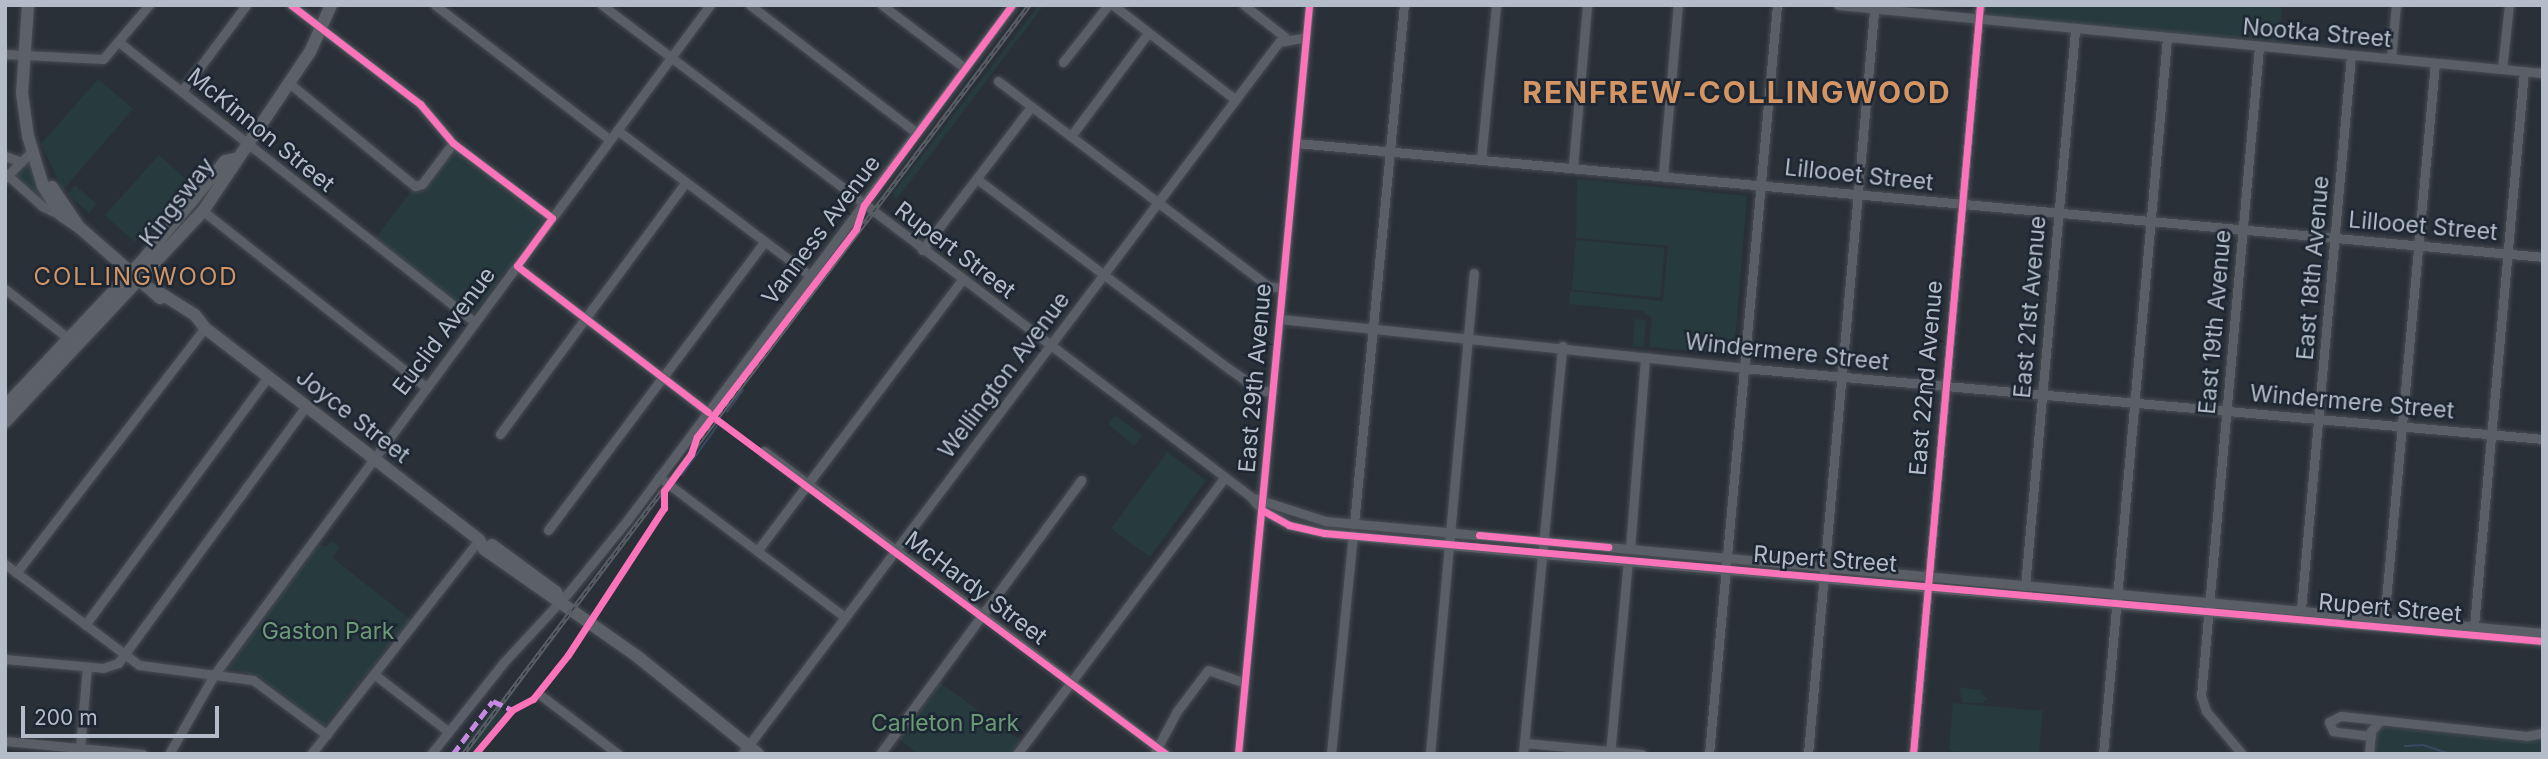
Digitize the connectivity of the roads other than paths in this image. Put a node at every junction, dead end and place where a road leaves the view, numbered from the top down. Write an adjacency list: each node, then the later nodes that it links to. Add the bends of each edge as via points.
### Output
1 (28, 5): 35 (main road, Joyce Street)
2 (149, 5): 32 (street)
3 (246, 5): 47 (street)
4 (292, 5): 26 (street)
5 (331, 5): 26 (main road, Kingsway)
6 (435, 5): 53 (street)
7 (602, 5): 37 (street, Rupert Street)
8 (710, 5): 37 (street, Euclid Avenue)
9 (750, 5): 51 (street)
10 (882, 5): 41 (street)
11 (1012, 5): 41 (street, Vanness Avenue)
12 (1110, 5): 28 (street); 39 (street)
13 (1244, 5): 29 (street)
14 (1309, 5): 30 (street, East 29th Avenue)
15 (1404, 5): 58 (street)
16 (1496, 5): 61 (street)
17 (1587, 5): 63 (street)
18 (1678, 5): 65 (street)
19 (1777, 5): 69 (street)
20 (1838, 5): 24 (street, Nootka Street)
21 (1980, 5): 25 (street, East 22nd Avenue)
22 (2396, 5): 38 (street)
23 (2509, 5): 42 (street)
24 (1874, 12): 25 (street, Nootka Street); 70 (street)
25 (1978, 22): 27 (street, Nootka Street); 72 (street, East 22nd Avenue)
26 (322, 28): 46 (main road, Kingsway); 55 (street, via 425,109)
27 (2075, 31): 31 (street, Nootka Street); 75 (street, East 21st Avenue)
28 (1148, 33): 48 (street); 52 (street)
29 (1285, 37): 30 (street); 48 (street, Wellington Avenue)
30 (1306, 37): 56 (street, East 29th Avenue)
31 (2166, 39): 33 (street, Nootka Street); 78 (street)
32 (120, 43): 35 (street, via 110,56 93,62); 47 (street, McKinnon Street)
33 (2259, 47): 36 (street, Nootka Street); 80 (street, East 19th Avenue)
34 (5, 54): 35 (street)
35 (23, 55): 57 (main road, Joyce Street, via 22,102)
36 (2351, 55): 38 (street, Nootka Street); 81 (street, East 18th Avenue)
37 (671, 58): 50 (street, Euclid Avenue); 73 (street, Rupert Street)
38 (2390, 58): 40 (street, Nootka Street)
39 (1063, 62)
40 (2435, 63): 42 (street, Nootka Street); 83 (street)
41 (965, 68): 51 (street, Vanness Avenue)
42 (2502, 69): 43 (street, Nootka Street)
43 (2524, 71): 44 (street, Nootka Street); 85 (street)
44 (2543, 73)
45 (998, 81): 49 (street)
46 (289, 83): 54 (main road, Kingsway); 55 (street, via 415,187)
47 (182, 90): 54 (street, McKinnon Street)
48 (1236, 100): 71 (street, Wellington Avenue)
49 (1031, 107): 52 (street); 66 (street)
50 (617, 130): 53 (street, Euclid Avenue); 68 (street)
51 (917, 134): 73 (street, Vanness Avenue)
52 (1071, 136): 71 (street)
53 (610, 139): 77 (street, Euclid Avenue)
54 (247, 142): 60 (main road, Kingsway); 97 (street, McKinnon Street)
55 (453, 143): 77 (street)
56 (1296, 143): 58 (street, Lillooet Street); 93 (street, East 29th Avenue)
57 (32, 151): 62 (street); 67 (main road, Joyce Street)
58 (1390, 151): 61 (street, Lillooet Street); 99 (street)
59 (5, 156): 62 (street)
60 (234, 159): 74 (main road, Kingsway, via 233,169); 90 (main road, Kingsway, via 225,161)
61 (1481, 159): 63 (street, Lillooet Street)
62 (19, 161): 64 (street)
63 (1573, 166): 65 (street, Lillooet Street)
64 (6, 175): 76 (street, Joyce Street)
65 (1663, 175): 69 (street, Lillooet Street)
66 (977, 179): 84 (street); 89 (street)
67 (44, 180): 76 (main road, Joyce Street, via 43,186); 79 (main road, Joyce Street)
68 (686, 182): 82 (street); 95 (street)
69 (1761, 185): 70 (street, Lillooet Street); 105 (street)
70 (1858, 195): 72 (street, Lillooet Street); 106 (street)
71 (1158, 202): 89 (street, Wellington Avenue); 93 (street, via 1268,286)
72 (1961, 204): 75 (street, Lillooet Street); 109 (street, East 22nd Avenue)
73 (864, 205): 84 (street, Rupert Street); 91 (street, Vanness Avenue)
74 (203, 211): 90 (main road, Kingsway); 110 (street)
75 (2058, 213): 78 (street, Lillooet Street); 112 (street, East 21st Avenue)
76 (61, 215): 79 (main road, Joyce Street)
77 (552, 218): 87 (street, Euclid Avenue)
78 (2150, 221): 80 (street, Lillooet Street); 114 (street)
79 (79, 227): 90 (main road, Joyce Street)
80 (2242, 229): 81 (street, Lillooet Street); 116 (street, East 19th Avenue)
81 (2334, 237): 83 (street, Lillooet Street); 118 (street, East 18th Avenue)
82 (764, 242): 91 (street); 108 (street)
83 (2418, 245): 85 (street, Lillooet Street); 120 (street)
84 (922, 250): 92 (street, Rupert Street)
85 (2507, 253): 86 (street, Lillooet Street); 122 (street)
86 (2543, 257)
87 (517, 266): 95 (street); 97 (street, Euclid Avenue)
88 (1474, 273): 100 (street)
89 (1104, 274): 102 (street, Wellington Avenue); 111 (street, via 1259,390)
90 (138, 275): 98 (main road, Joyce Street); 101 (main road, Kingsway); 113 (main road, Kingsway)
91 (811, 276): 117 (street, Vanness Avenue)
92 (962, 280): 102 (street, Rupert Street); 129 (street)
93 (1283, 288): 96 (street, East 29th Avenue)
94 (5, 289): 101 (street)
95 (585, 317): 108 (street); 121 (street)
96 (1280, 319): 99 (street, Windermere Street); 111 (street, East 29th Avenue)
97 (475, 322): 110 (street, Euclid Avenue)
98 (203, 326): 107 (main road, Joyce Street); 146 (street)
99 (1372, 328): 100 (street, Windermere Street); 131 (street)
100 (1470, 336): 103 (street, Windermere Street); 133 (street)
101 (68, 338): 113 (main road, Kingsway)
102 (1050, 345): 127 (street, Rupert Street); 140 (street, Wellington Avenue)
103 (1562, 346): 104 (street, Windermere Street); 136 (street)
104 (1645, 358): 105 (street, Windermere Street); 138 (street)
105 (1743, 368): 106 (street, Windermere Street); 142 (street)
106 (1841, 376): 109 (street, Windermere Street); 147 (street)
107 (268, 377): 115 (main road, Joyce Street); 157 (street)
108 (663, 377): 117 (street); 132 (street)
109 (1945, 386): 112 (street, Windermere Street); 148 (street, East 22nd Avenue)
110 (426, 387): 125 (street, Euclid Avenue)
111 (1273, 392): 130 (street, East 29th Avenue)
112 (2042, 393): 114 (street, Windermere Street); 149 (street, East 21st Avenue)
113 (12, 399): 119 (main road, Kingsway)
114 (2134, 402): 116 (street, Windermere Street); 150 (street)
115 (306, 406): 125 (main road, Joyce Street); 161 (street)
116 (2227, 411): 118 (street, Windermere Street); 152 (street, East 19th Avenue)
117 (708, 412): 126 (street, Vanness Avenue)
118 (2318, 418): 120 (street, Windermere Street); 153 (street, East 18th Avenue)
119 (5, 422)
120 (2399, 426): 122 (street, Windermere Street); 156 (street)
121 (500, 434)
122 (2491, 434): 123 (street, Windermere Street); 158 (street)
123 (2543, 439)
124 (764, 451): 129 (street, McHardy Street)
125 (373, 458): 135 (main road, Joyce Street); 164 (street, Euclid Avenue)
126 (659, 477): 139 (street); 151 (street, Vanness Avenue)
127 (1225, 477): 130 (street, Rupert Street); 166 (street)
128 (1081, 480): 155 (street)
129 (808, 484): 139 (street); 140 (street, McHardy Street)
130 (1262, 505): 131 (street, Rupert Street, via 1309,518); 134 (street, Rupert Street, via 1289,525); 167 (street, East 29th Avenue)
131 (1354, 523): 133 (street, Rupert Street)
132 (548, 530)
133 (1452, 533): 136 (street, Rupert Street); 137 (street)
134 (1353, 535): 137 (street, Rupert Street); 188 (street)
135 (479, 540): 151 (main road, Joyce Street, via 556,592); 165 (street)
136 (1544, 541): 138 (street, Rupert Street); 141 (street)
137 (1451, 545): 141 (street, Rupert Street); 189 (street)
138 (1630, 550): 142 (street, Rupert Street)
139 (757, 551): 154 (street)
140 (895, 551): 154 (street, Wellington Avenue); 155 (street, McHardy Street)
141 (1543, 554): 143 (street, Rupert Street); 175 (street)
142 (1727, 559): 145 (street); 147 (street, Rupert Street)
143 (1628, 561): 145 (street, Rupert Street); 179 (street)
144 (5, 564): 146 (street)
145 (1726, 570): 147 (street, Rupert Street); 192 (street)
146 (16, 573): 157 (street)
147 (1825, 573): 148 (street, Rupert Street); 193 (street)
148 (1928, 582): 149 (street, Rupert Street); 150 (street, Rupert Street); 194 (street, East 22nd Avenue)
149 (2025, 586): 150 (street, Rupert Street)
150 (2117, 598): 152 (street, Rupert Street); 195 (street)
151 (560, 603): 170 (street, Vanness Avenue, via 503,663); 177 (main road, Joyce Street)
152 (2209, 606): 153 (street, Rupert Street); 156 (street, Rupert Street); 196 (street, East 19th Avenue, via 2202,701)
153 (2301, 609): 156 (street, Rupert Street)
154 (845, 617): 177 (street, Wellington Avenue)
155 (983, 617): 166 (street, McHardy Street); 185 (street)
156 (2384, 621): 158 (street, Rupert Street); 160 (street, Rupert Street)
157 (85, 625): 161 (street)
158 (2474, 626): 159 (street, Rupert Street)
159 (2543, 633)
160 (2543, 640)
161 (123, 654): 163 (street, via 110,667); 164 (street, via 152,670)
162 (5, 659): 163 (street)
163 (87, 667): 176 (street)
164 (214, 675): 172 (street, via 262,684); 181 (street, Euclid Avenue)
165 (375, 675): 170 (street); 172 (street)
166 (1071, 682): 178 (street, McHardy Street); 186 (street)
167 (1245, 683): 178 (street, via 1208,670 1177,711); 187 (street, East 29th Avenue)
168 (543, 697): 184 (street)
169 (2378, 723): 171 (street, via 2526,736); 173 (street); 173 (street, via 2337,716 2329,722 2333,731)
170 (449, 732): 183 (street, Vanness Avenue)
171 (2543, 733)
172 (327, 735): 182 (street)
173 (2371, 736): 197 (street)
174 (5, 741): 176 (street)
175 (1524, 743): 179 (street); 190 (street)
176 (80, 748): 180 (street)
177 (749, 751)
178 (1159, 752)
179 (1610, 752): 191 (street)
180 (142, 754)
181 (169, 754)
182 (311, 754)
183 (431, 754)
184 (618, 754)
185 (880, 754)
186 (1017, 754)
187 (1238, 754)
188 (1331, 754)
189 (1430, 754)
190 (1523, 754)
191 (1641, 754)
192 (1709, 754)
193 (1808, 754)
194 (1913, 754)
195 (2103, 754)
196 (2242, 754)
197 (2369, 754)

